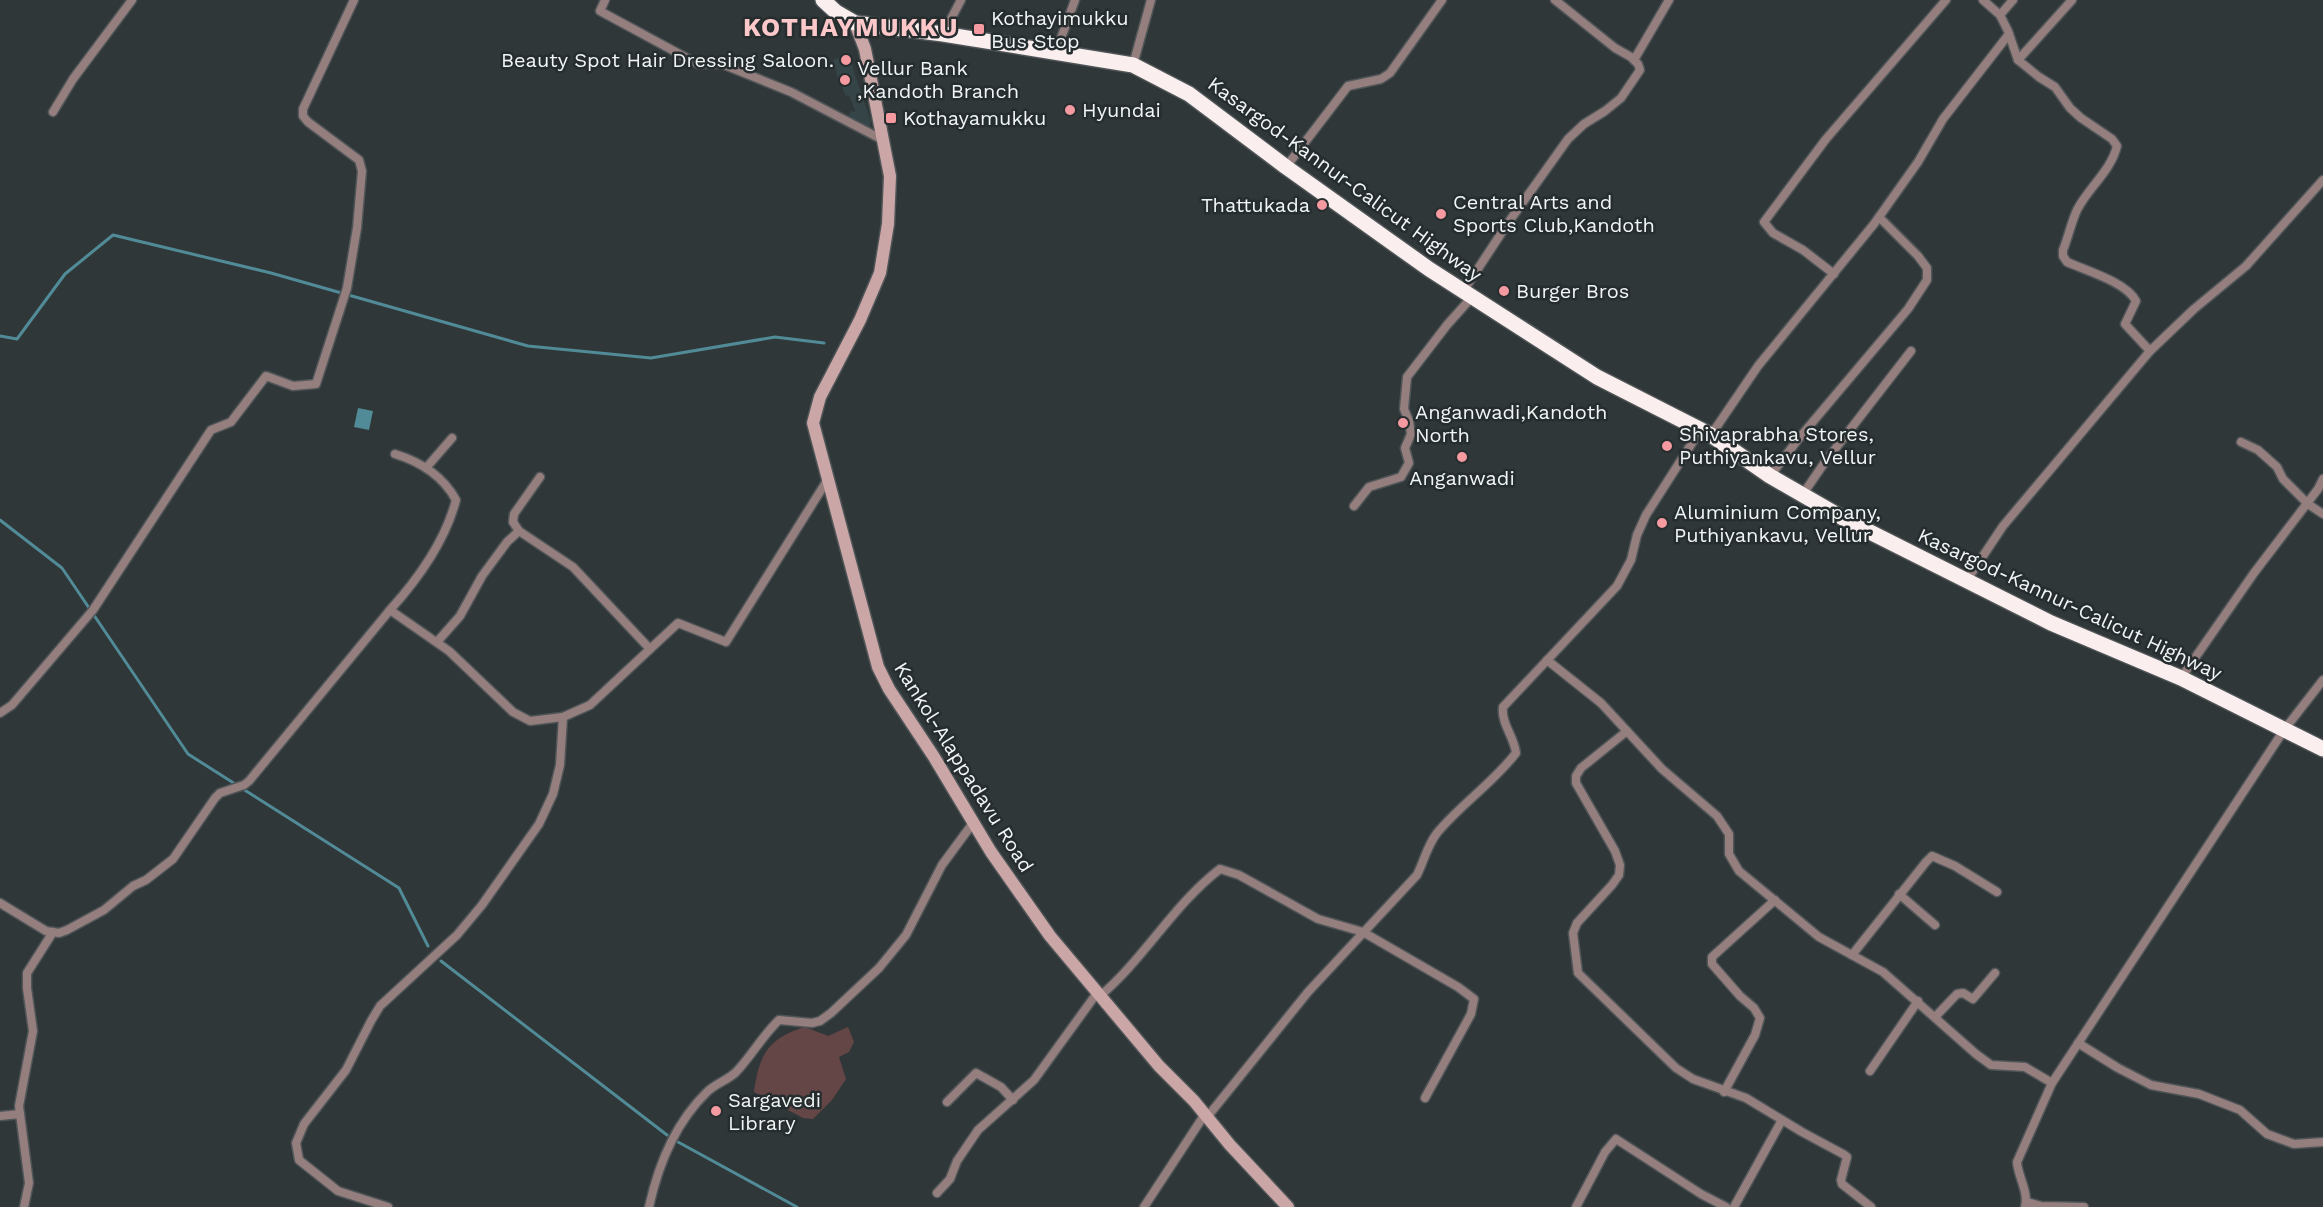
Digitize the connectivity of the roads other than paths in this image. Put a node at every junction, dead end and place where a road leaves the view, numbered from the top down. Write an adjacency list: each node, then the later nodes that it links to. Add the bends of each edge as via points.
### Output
1 (132, 0): 23 (street)
2 (354, 0): 53 (street, via 303,109 308,122 361,164 357,228 347,288 316,384 293,386 266,376 231,422 211,430 90,612 12,705)
3 (605, 0): 24 (street, via 600,11 698,64 722,64 791,92)
4 (823, 0): 16 (highway, Kasargod-Kannur-Calicut Highway)
5 (962, 0): 17 (street)
6 (1075, 0): 19 (street)
7 (1151, 0): 22 (street)
8 (1442, 0): 25 (street, via 1390,74 1348,86)
9 (1555, 0): 20 (street)
10 (1669, 0): 20 (street)
11 (1946, 0): 28 (street, via 1826,139 1764,222 1773,233)
12 (1983, 0): 15 (street)
13 (2013, 0): 15 (street)
14 (2072, 0): 21 (street)
15 (2000, 15): 18 (street)
16 (855, 23): 17 (highway, Kasargod-Kannur-Calicut Highway); 24 (main road, Kankol-Alappadavu Road, via 865,49)
17 (943, 33): 19 (highway, Kasargod-Kannur-Calicut Highway)
18 (2009, 34): 21 (street); 27 (street, via 1942,119 1918,162)
19 (1056, 52): 22 (highway, Kasargod-Kannur-Calicut Highway)
20 (1634, 60): 29 (street, via 1640,70 1621,98 1568,139 1508,223)
21 (2018, 60): 31 (street, via 2055,87 2070,108 2117,146 2077,211 2062,250 2067,262 2132,292 2136,301 2125,324)
22 (1133, 65): 25 (highway, Kasargod-Kannur-Calicut Highway, via 1189,94)
23 (53, 112)
24 (883, 140): 39 (main road, Kankol-Alappadavu Road, via 891,176 880,273 820,397 813,423)
25 (1286, 167): 29 (highway, Kasargod-Kannur-Calicut Highway)
26 (2323, 180): 31 (street, via 2246,266)
27 (1878, 217): 28 (street); 37 (street, via 1918,256 1927,268 1927,280 1908,309)
28 (1834, 274): 32 (street)
29 (1468, 293): 32 (highway, Kasargod-Kannur-Calicut Highway, via 1597,377); 43 (street, via 1407,377 1404,409 1411,434 1405,448 1409,463 1401,477 1369,487)
30 (1911, 351): 41 (street)
31 (2150, 351): 46 (street, via 2003,526)
32 (1706, 432): 37 (highway, Kasargod-Kannur-Calicut Highway); 50 (street, via 1646,514 1631,560 1617,586)
33 (452, 438): 36 (street)
34 (2241, 441): 42 (street, via 2277,467 2283,479)
35 (395, 454): 36 (street)
36 (426, 468): 47 (street, via 450,488 456,500 445,534)
37 (1770, 476): 41 (highway, Kasargod-Kannur-Calicut Highway)
38 (540, 477): 45 (street, via 514,514 513,522)
39 (828, 479): 49 (street, via 726,642 678,623); 58 (main road, Kankol-Alappadavu Road, via 878,667)
40 (2323, 479): 42 (street)
41 (1803, 494): 46 (highway, Kasargod-Kannur-Calicut Highway, via 1848,521)
42 (2308, 504): 44 (street); 51 (street)
43 (1354, 506)
44 (2323, 514)
45 (519, 531): 48 (street, via 507,542 460,616); 49 (street, via 573,567)
46 (1967, 580): 51 (highway, Kasargod-Kannur-Calicut Highway, via 2051,623)
47 (390, 610): 48 (street); 64 (street, via 244,785 215,798 173,859 104,910 67,930)
48 (437, 642): 54 (street, via 513,712 530,721)
49 (650, 649): 54 (street, via 590,705)
50 (1547, 660): 56 (street); 65 (street, via 1503,707 1502,715 1516,753 1436,834 1417,875)
51 (2181, 678): 55 (highway, Kasargod-Kannur-Calicut Highway)
52 (2323, 680): 55 (street)
53 (0, 713)
54 (563, 717): 86 (street, via 554,794 539,824 458,935 380,1006 346,1070 304,1124 296,1143 299,1160 338,1191)
55 (2284, 730): 57 (highway, Kasargod-Kannur-Calicut Highway); 71 (street)
56 (1627, 731): 61 (street, via 1662,769 1717,816 1729,834 1732,862); 74 (street, via 1576,776 1576,783 1620,865 1612,885 1572,933 1578,973 1676,1068 1693,1080)
57 (2323, 749)
58 (973, 823): 68 (main road, Kankol-Alappadavu Road, via 1050,936); 87 (street, via 942,864 906,936 879,968 820,1020 779,1020 739,1069 706,1093 668,1149)
59 (1998, 892): 60 (street, via 1932,856)
60 (1899, 894): 63 (street); 66 (street)
61 (1775, 900): 66 (street, via 1820,937); 74 (street, via 1712,957 1712,964 1760,1018)
62 (0, 903): 64 (street)
63 (1935, 925)
64 (53, 932): 78 (street, via 27,973 33,1031)
65 (1364, 932): 68 (street, via 1318,919 1239,875 1220,869 1204,881 1145,951); 75 (street, via 1474,999 1471,1014); 79 (street, via 1302,999)
66 (1852, 955): 69 (street, via 1882,972)
67 (1995, 973): 70 (street, via 1973,999 1957,994)
68 (1098, 994): 76 (street, via 1034,1080); 79 (main road, Kankol-Alappadavu Road)
69 (1918, 1001): 70 (street); 72 (street)
70 (1935, 1017): 73 (street, via 1991,1065 2025,1067)
71 (2078, 1043): 73 (street); 82 (street, via 2151,1085 2199,1094 2240,1110 2267,1134 2294,1144)
72 (1870, 1071)
73 (2052, 1083): 84 (street, via 2017,1162)
74 (1724, 1092): 81 (street, via 1746,1098)
75 (1425, 1098)
76 (1013, 1100): 77 (street, via 1001,1087 976,1073); 83 (street, via 978,1130 950,1179)
77 (947, 1102)
78 (20, 1114): 80 (street); 85 (street, via 29,1183)
79 (1207, 1115): 88 (street); 89 (main road, Kankol-Alappadavu Road)
80 (0, 1116)
81 (1782, 1120): 92 (street); 93 (street, via 1847,1157 1842,1184)
82 (2323, 1142)
83 (937, 1193)
84 (2026, 1205): 94 (street)
85 (24, 1207)
86 (388, 1207)
87 (650, 1207)
88 (1144, 1207)
89 (1288, 1207)
90 (1576, 1207): 91 (street, via 1616,1139)
91 (1726, 1207)
92 (1734, 1207)
93 (1871, 1207)
94 (2084, 1207)

